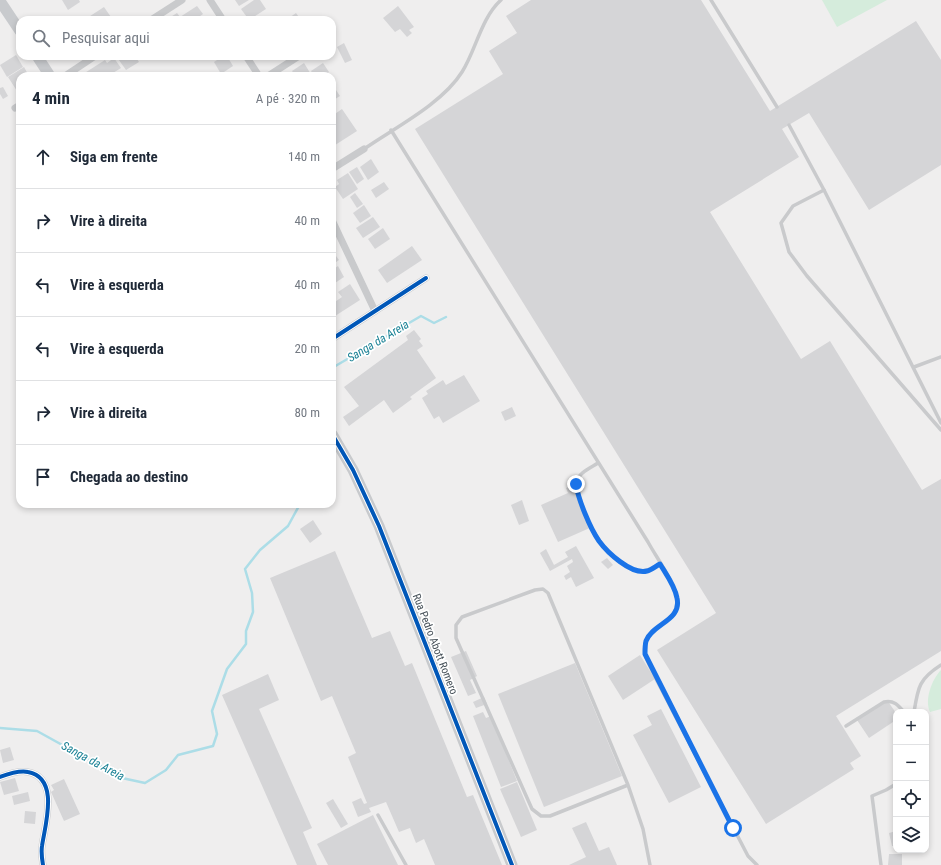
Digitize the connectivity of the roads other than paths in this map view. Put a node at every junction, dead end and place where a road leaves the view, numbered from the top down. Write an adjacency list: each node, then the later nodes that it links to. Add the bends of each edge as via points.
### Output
1 (182, 0): 8 (street)
2 (210, 0): 9 (street)
3 (493, 0): 7 (lane)
4 (501, 0): 7 (lane)
5 (711, 0): 19 (lane)
6 (0, 1): 10 (street)
7 (496, 4): 21 (lane, via 462,72 450,87 433,102)
8 (157, 16)
9 (220, 16)
10 (16, 25)
11 (40, 60): 15 (street)
12 (89, 60): 16 (street)
13 (249, 60): 17 (street)
14 (293, 60): 18 (street)
15 (47, 72)
16 (71, 72)
17 (256, 72)
18 (274, 72)
19 (778, 107)
20 (788, 125): 24 (lane)
21 (391, 130): 22 (lane); 34 (lane)
22 (364, 149): 23 (street)
23 (336, 167)
24 (824, 190): 30 (lane); 32 (lane, via 793,206 781,223 789,252)
25 (336, 228): 27 (street)
26 (426, 278): 27 (street)
27 (375, 311): 28 (street)
28 (336, 336)
29 (941, 357): 30 (lane)
30 (914, 367): 31 (lane)
31 (941, 423)
32 (941, 430)
33 (336, 441): 46 (street, Rua Pedro Abott Romero, via 354,470 379,526)
34 (598, 463): 35 (lane); 35 (lane, via 580,475 576,484 577,496 599,540 619,561 635,570 646,571)
35 (660, 564): 48 (lane, via 678,599 676,611 669,620 652,631 646,641 645,654 748,856)
36 (941, 665): 38 (lane, via 921,681)
37 (901, 709): 39 (lane, via 889,701 884,702)
38 (915, 709)
39 (846, 726)
40 (0, 777): 44 (street, via 27,771 39,777 47,790 48,814 42,848)
41 (628, 785): 41 (lane, via 548,593 543,589 535,590 462,617 456,624 456,638 532,809 541,816 550,816); 47 (lane, via 643,829)
42 (893, 786): 49 (lane, via 872,796)
43 (378, 815): 45 (lane)
44 (43, 865)
45 (406, 865)
46 (512, 865)
47 (650, 865)
48 (756, 865)
49 (881, 865)

